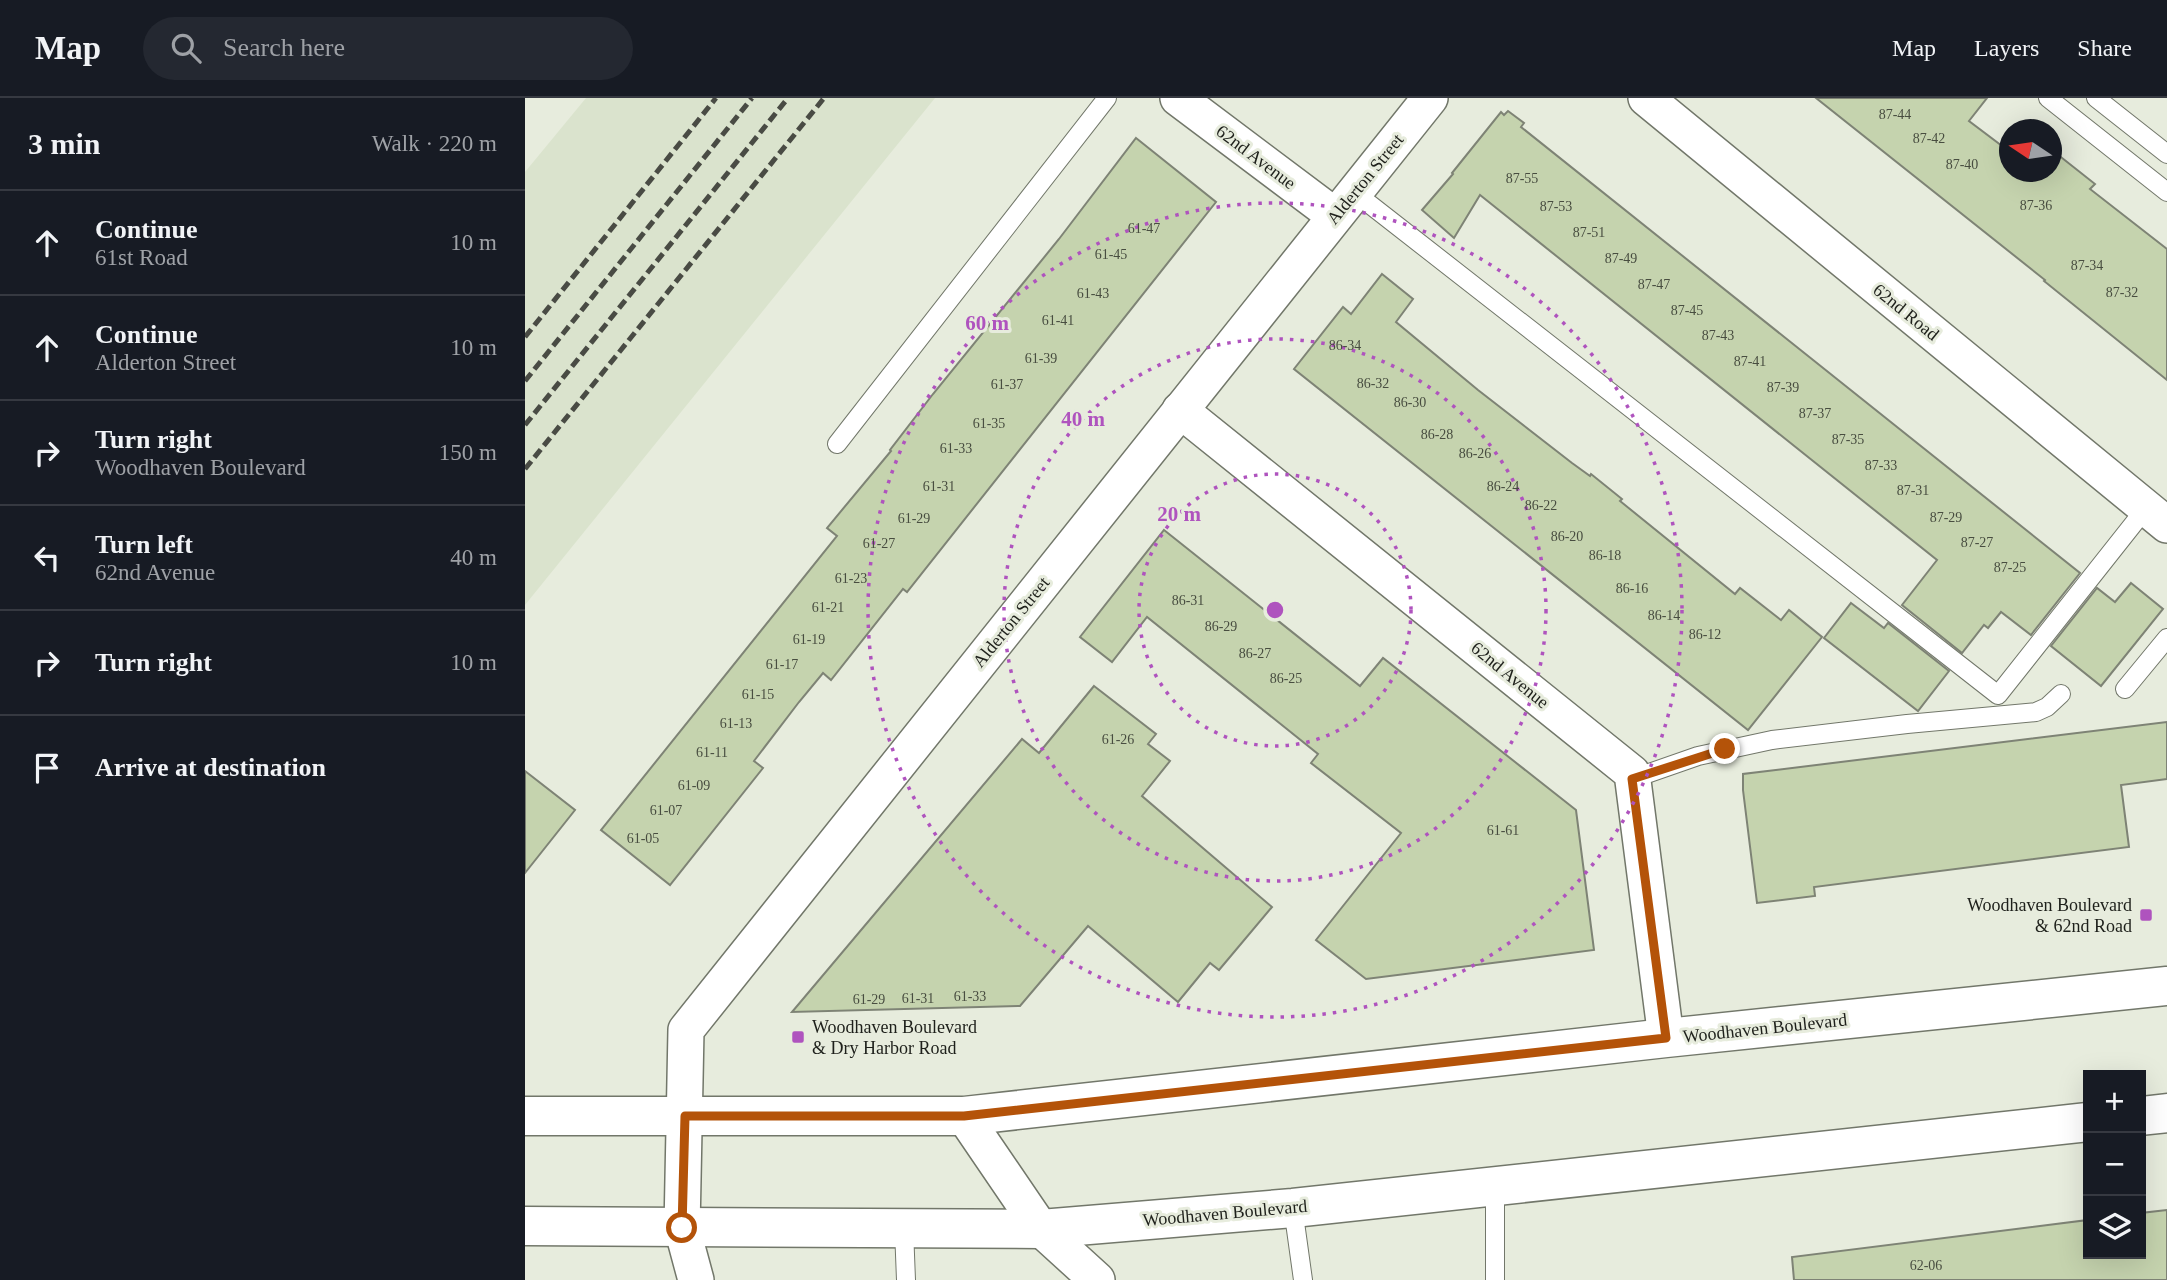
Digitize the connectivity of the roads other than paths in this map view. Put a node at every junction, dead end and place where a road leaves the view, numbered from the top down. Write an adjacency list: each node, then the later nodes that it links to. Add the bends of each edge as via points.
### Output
1 (1107, 98): 11 (lane)
2 (1178, 98): 9 (street, 62nd Avenue)
3 (1430, 98): 9 (street, Alderton Street)
4 (1646, 98): 12 (street, 62nd Road)
5 (2048, 98): 8 (lane)
6 (2096, 98): 7 (lane)
7 (2167, 154)
8 (2167, 192)
9 (1345, 204): 10 (street, Alderton Street); 12 (lane, via 1998,695)
10 (1181, 410): 16 (street, 62nd Avenue, via 1632,773); 22 (street, Alderton Street, via 686,1030)
11 (837, 444)
12 (2156, 517)
13 (2167, 638): 14 (lane)
14 (2125, 689)
15 (2061, 694): 16 (lane, via 2036,712 1772,740 1698,756)
16 (1632, 779): 18 (street)
17 (2167, 986): 18 (main road, Woodhaven Boulevard)
18 (1666, 1038): 23 (main road, Woodhaven Boulevard)
19 (2167, 1113): 20 (main road)
20 (2146, 1115)
21 (525, 1116): 22 (main road, Woodhaven Boulevard)
22 (685, 1116): 23 (main road, Woodhaven Boulevard); 28 (street, Alderton Street)
23 (964, 1116): 30 (street)
24 (2083, 1123): 25 (main road, Woodhaven Boulevard)
25 (1495, 1185): 26 (main road, Woodhaven Boulevard); 35 (lane)
26 (1293, 1208): 30 (main road, Woodhaven Boulevard); 34 (lane)
27 (525, 1226): 28 (main road, Woodhaven Boulevard)
28 (682, 1228): 29 (main road, Woodhaven Boulevard); 31 (street, Alderton Street)
29 (904, 1229): 30 (main road, Woodhaven Boulevard); 32 (lane)
30 (1041, 1229): 33 (street)
31 (696, 1280)
32 (906, 1280)
33 (1097, 1280)
34 (1303, 1280)
35 (1495, 1280)

